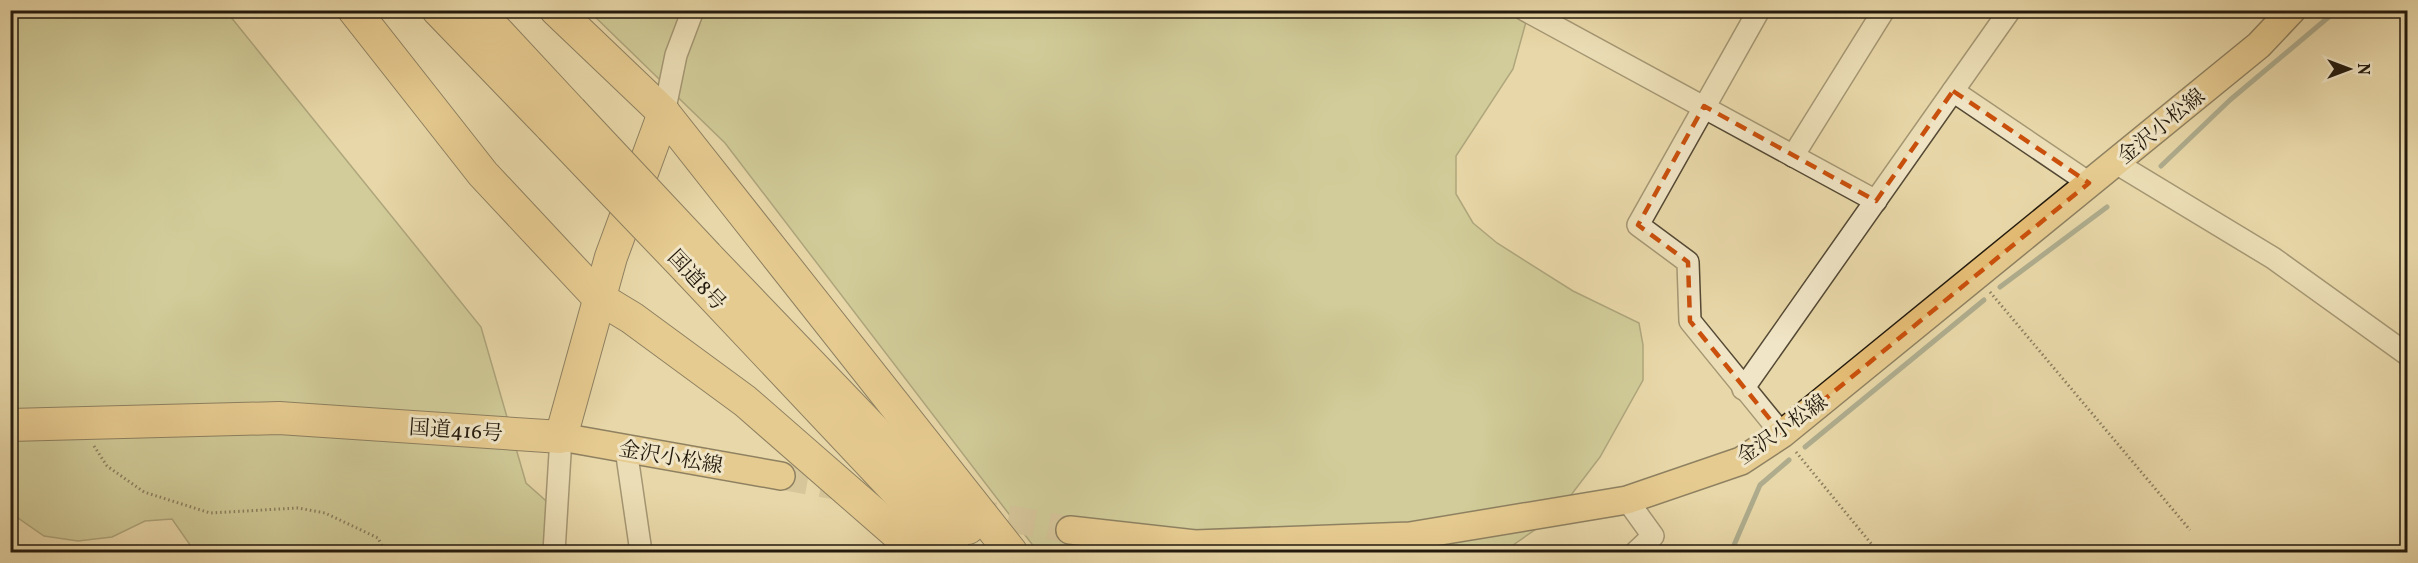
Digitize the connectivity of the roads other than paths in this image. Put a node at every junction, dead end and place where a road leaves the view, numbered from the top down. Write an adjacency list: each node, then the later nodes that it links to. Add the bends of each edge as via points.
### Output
1 (354, 10): 20 (highway, via 483,174)
2 (438, 10): 14 (highway, 国道8号)
3 (477, 10): 14 (highway, 国道8号)
4 (556, 10): 13 (highway)
5 (693, 10): 13 (street, via 676,55)
6 (1525, 10): 12 (street)
7 (1759, 10): 12 (street)
8 (1884, 10): 15 (street)
9 (2010, 10): 11 (street)
10 (2292, 10): 16 (main road, 金沢小松線, via 2259,45)
11 (1953, 91): 17 (street); 18 (street)
12 (1704, 106): 15 (street); 22 (street, via 1638,225 1688,262 1690,321)
13 (664, 113): 20 (highway); 35 (highway)
14 (561, 119): 19 (highway, 国道8号, bridge)
15 (1793, 156): 18 (street)
16 (2116, 163): 17 (main road, 金沢小松線); 21 (street, via 2273,258)
17 (2089, 183): 24 (main road, 金沢小松線)
18 (1876, 201): 22 (street)
19 (698, 263): 33 (highway, 国道8号); 34 (highway, 国道8号)
20 (599, 298): 25 (highway); 32 (highway, via 745,401)
21 (2408, 355)
22 (1743, 389): 24 (street)
23 (10, 425): 25 (highway, 国道416号, via 279,418)
24 (1782, 434): 28 (main road, 金沢小松線, via 1741,461)
25 (561, 437): 26 (main road, 金沢小松線); 30 (street)
26 (626, 449): 27 (main road, 金沢小松線); 31 (street)
27 (781, 476)
28 (1627, 500): 29 (main road, 金沢小松線, via 1410,536 1195,544); 36 (street, via 1653,536)
29 (1070, 530)
30 (554, 552)
31 (641, 552)
32 (918, 552)
33 (954, 552)
34 (992, 552)
35 (1011, 552)
36 (1636, 552)

